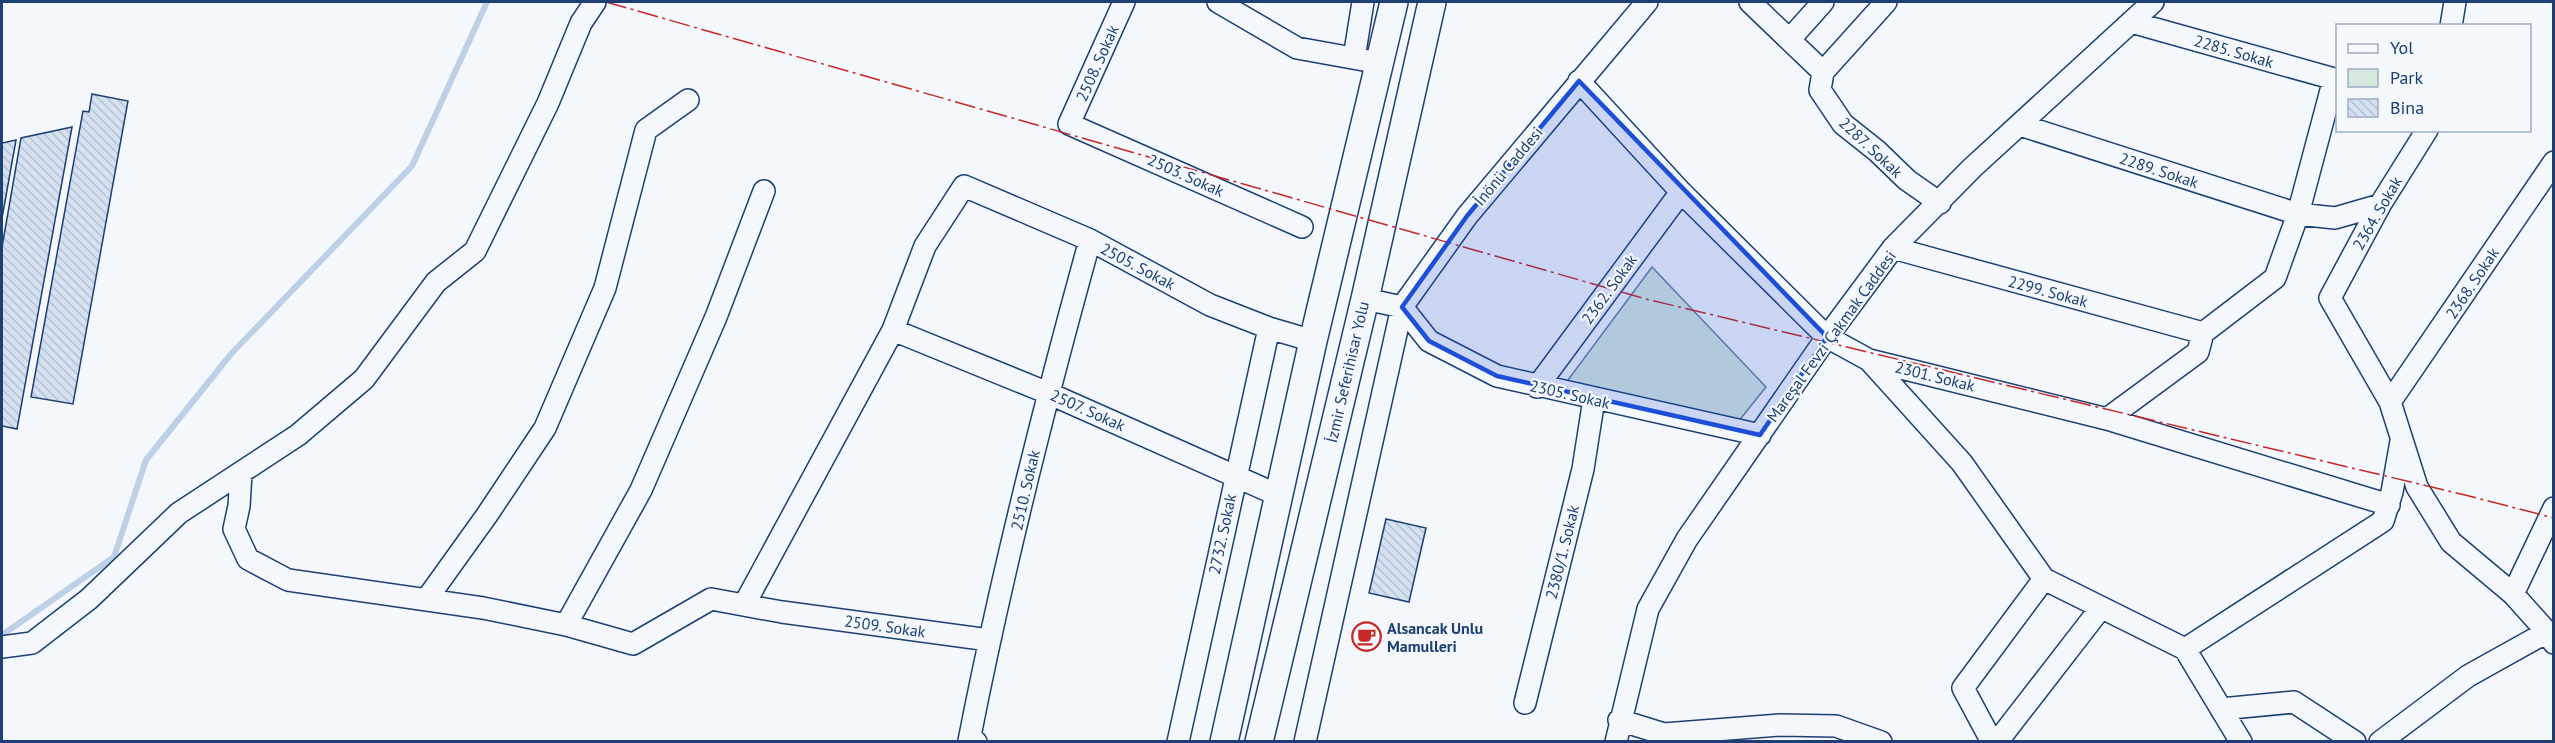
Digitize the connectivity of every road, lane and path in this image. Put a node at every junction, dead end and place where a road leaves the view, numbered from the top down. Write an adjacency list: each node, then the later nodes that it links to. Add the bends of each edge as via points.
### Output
1 (595, 2): 49 (street, via 580,23 548,103 475,251 436,282 364,379 298,435)
2 (1125, 2): 22 (street, 2508. Sokak)
3 (1218, 2): 16 (street, via 1297,48)
4 (1363, 2): 16 (street)
5 (1394, 2): 17 (main road)
6 (1432, 2): 34 (main road, İzmir Seferihisar Yolu)
7 (1647, 2): 20 (street, İnönü Caddesi)
8 (1750, 2): 15 (street)
9 (1823, 2): 15 (street)
10 (1886, 2): 18 (street)
11 (2153, 2): 13 (street, Mareşal Fevzi Çakmak Caddesi)
12 (2455, 2): 14 (street)
13 (2131, 22): 19 (street, 2285. Sokak); 23 (street, Mareşal Fevzi Çakmak Caddesi)
14 (2451, 24)
15 (1790, 39): 18 (street)
16 (1354, 58): 17 (street)
17 (1380, 63): 40 (main road)
18 (1823, 72): 28 (street, 2287. Sokak, via 1820,90 1843,124 1907,180)
19 (2336, 80): 30 (street)
20 (1578, 81): 27 (street, 2301. Sokak); 35 (street, İnönü Caddesi, via 1467,216)
21 (688, 100): 56 (street, via 646,130 605,288 545,428)
22 (1069, 124): 31 (street, 2503. Sokak)
23 (2019, 125): 28 (street, Mareşal Fevzi Çakmak Caddesi); 30 (street, 2289. Sokak)
24 (2426, 132): 29 (street, 2364. Sokak)
25 (2553, 162): 45 (street, 2368. Sokak)
26 (764, 191): 59 (street, via 716,317 641,490)
27 (1681, 192): 39 (street, 2301. Sokak); 42 (street, 2362. Sokak)
28 (1940, 203): 33 (street, Mareşal Fevzi Çakmak Caddesi)
29 (2380, 205): 30 (street, 2289. Sokak, via 2335,218); 45 (street, 2364. Sokak, via 2330,298)
30 (2298, 214): 38 (street, via 2275,278)
31 (1302, 227)
32 (1090, 240): 36 (street, 2505. Sokak, via 1210,305); 37 (street, 2505. Sokak, via 964,186 925,246); 43 (street, 2510. Sokak)
33 (1893, 248): 38 (street, 2299. Sokak); 39 (street, Mareşal Fevzi Çakmak Caddesi)
34 (1365, 299): 35 (street); 72 (main road, İzmir Seferihisar Yolu)
35 (1402, 307): 42 (street, 2305. Sokak, via 1429,341 1497,376); 73 (street)
36 (1269, 328): 40 (street, 2505. Sokak); 50 (street, 2732. Sokak)
37 (893, 330): 43 (street, 2507. Sokak); 57 (street)
38 (2203, 333): 46 (street, via 2198,352)
39 (1827, 337): 41 (street, 2301. Sokak); 47 (street, Mareşal Fevzi Çakmak Caddesi)
40 (1313, 341): 51 (main road)
41 (1869, 360): 46 (street, 2301. Sokak); 54 (street, via 1962,463)
42 (1537, 387): 44 (street, 2305. Sokak)
43 (1048, 393): 50 (street, 2507. Sokak); 61 (street, 2510. Sokak)
44 (1594, 399): 47 (street, 2305. Sokak); 64 (street, 2380/1. Sokak, via 1583,469)
45 (2390, 402): 48 (street)
46 (2107, 419): 52 (street, 2301. Sokak)
47 (1760, 435): 66 (street, Mareşal Fevzi Çakmak Caddesi, via 1687,539 1648,609)
48 (2402, 435): 52 (street); 55 (street, via 2417,487 2451,542)
49 (241, 473): 56 (street, 2509. Sokak, via 240,506 234,529 248,559 288,580); 62 (street, via 179,513 89,599 32,643)
50 (1235, 475): 51 (street, 2507. Sokak); 70 (street, 2732. Sokak)
51 (1280, 496): 71 (main road)
52 (2389, 504): 63 (street, via 2383,521)
53 (2553, 508): 55 (street)
54 (2044, 579): 58 (street); 76 (street, via 1963,688)
55 (2513, 594): 60 (street)
56 (426, 600): 59 (street, 2509. Sokak)
57 (744, 605): 59 (street, 2509. Sokak, via 711,599 633,644); 61 (street, 2509. Sokak)
58 (2100, 609): 63 (street); 77 (street)
59 (566, 625)
60 (2550, 638): 80 (street, via 2468,676)
61 (989, 640): 68 (street, 2510. Sokak)
62 (2, 647)
63 (2185, 649): 65 (street)
64 (1525, 704)
65 (2221, 709): 78 (street); 79 (street, via 2294,702)
66 (1619, 720): 67 (street, via 1664,734); 74 (street, Mareşal Fevzi Çakmak Caddesi)
67 (1777, 733): 75 (street, via 1836,726)
68 (969, 741): 69 (street)
69 (976, 741)
70 (1178, 741)
71 (1224, 741)
72 (1259, 741)
73 (1305, 741)
74 (1616, 741)
75 (1881, 741)
76 (1992, 741)
77 (1997, 741)
78 (2241, 741)
79 (2355, 741)
80 (2380, 741)

